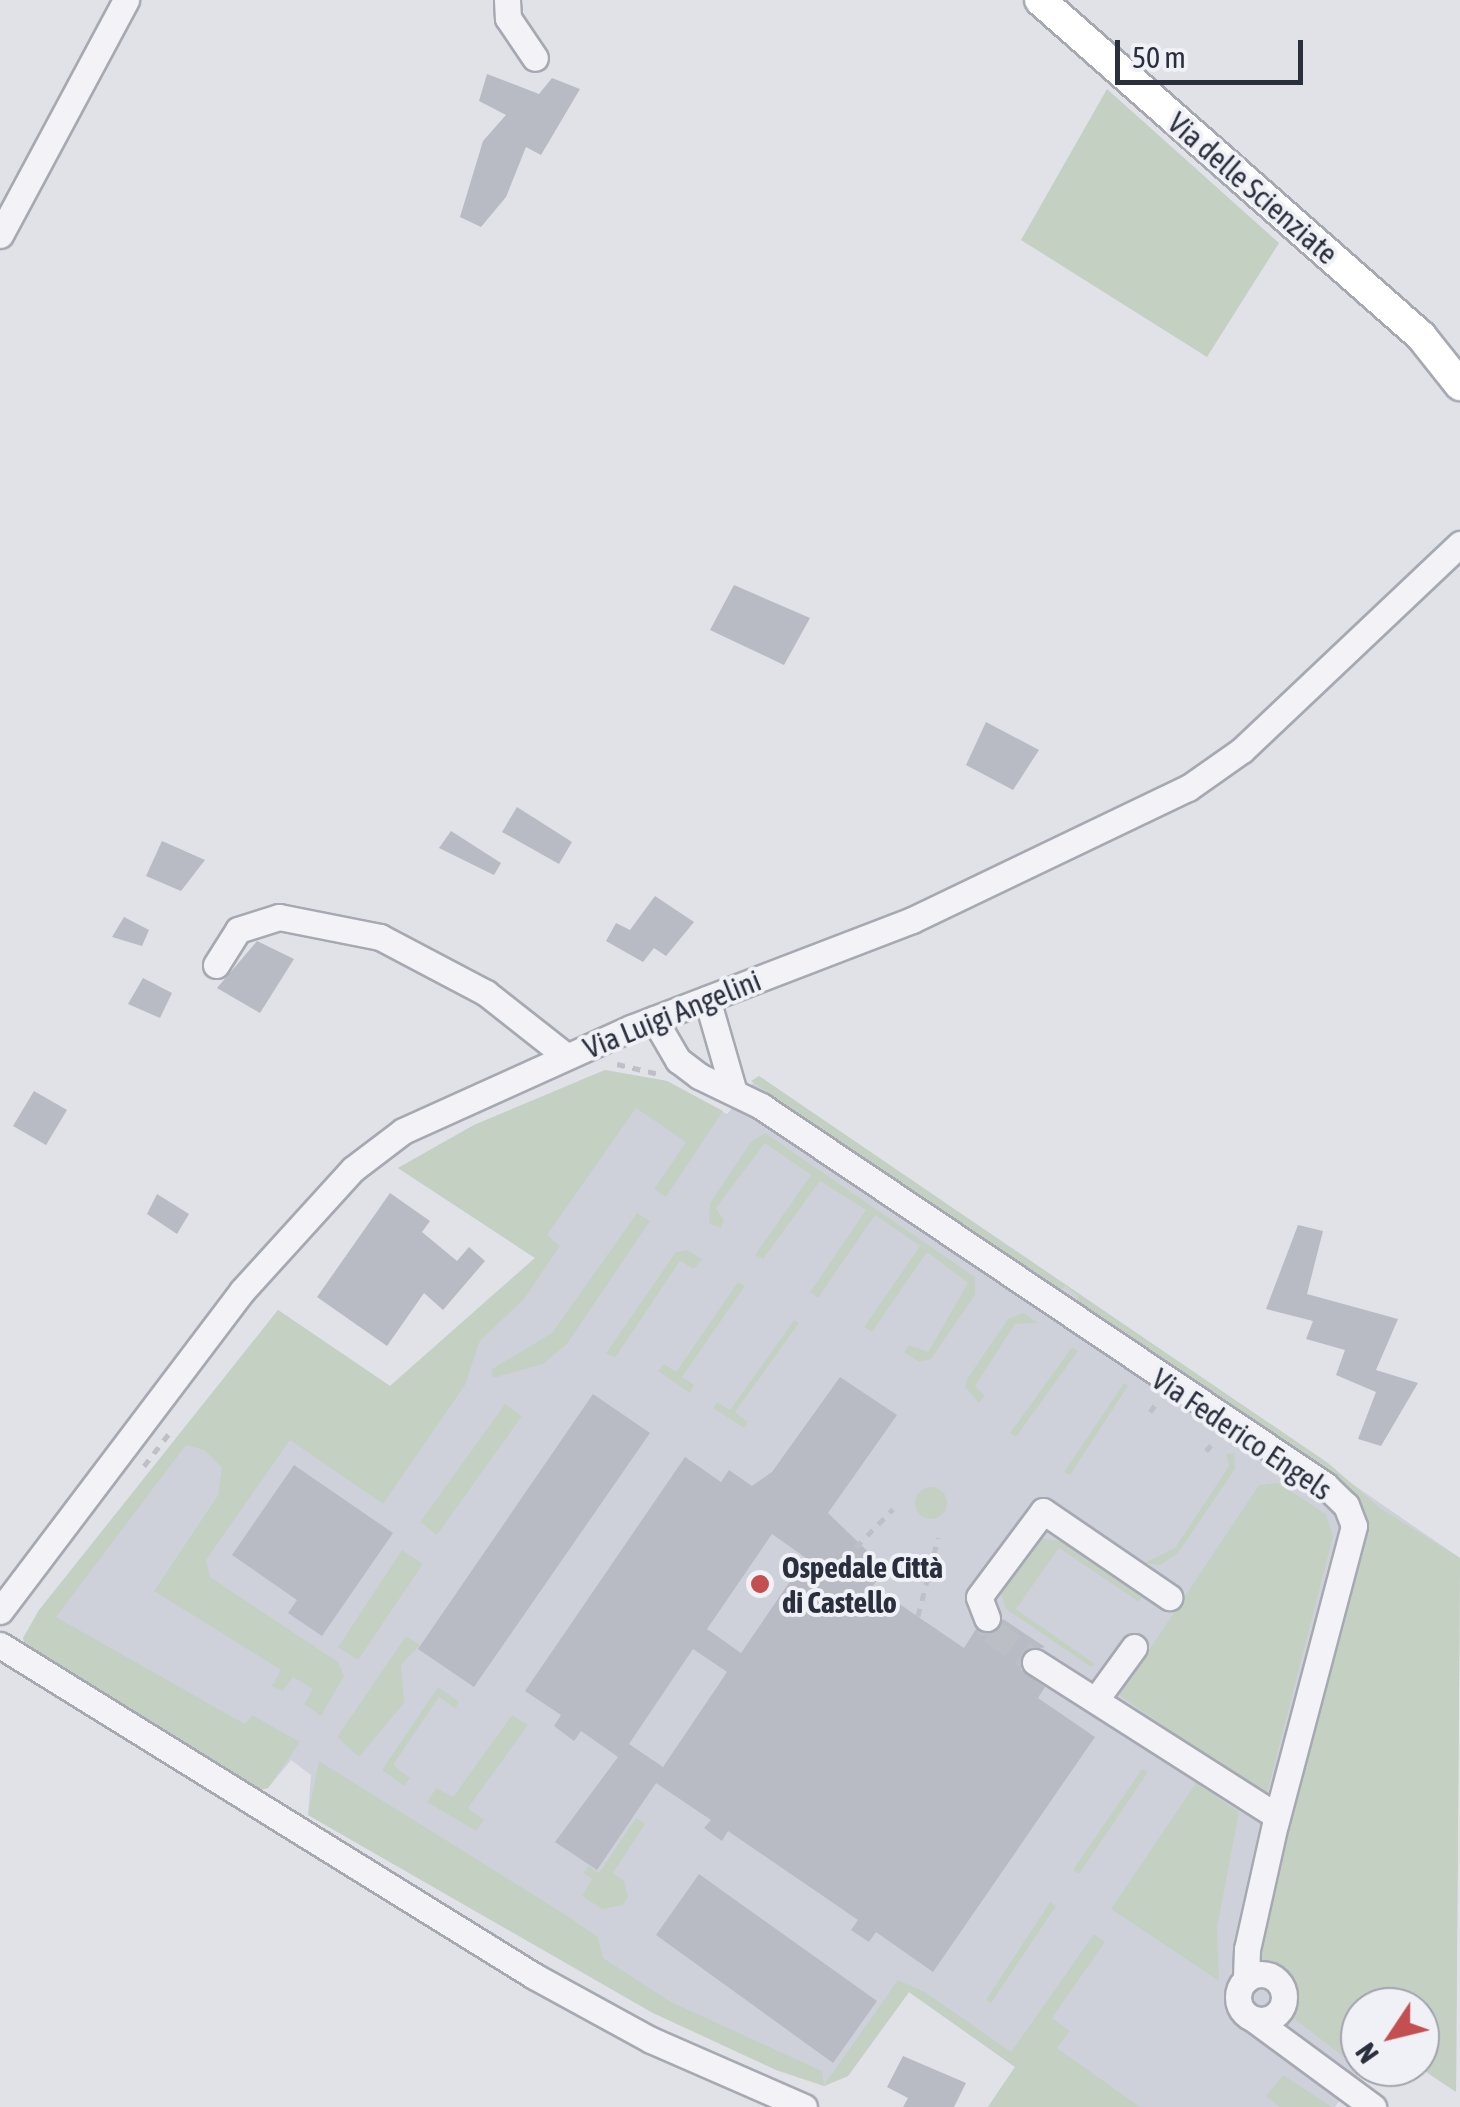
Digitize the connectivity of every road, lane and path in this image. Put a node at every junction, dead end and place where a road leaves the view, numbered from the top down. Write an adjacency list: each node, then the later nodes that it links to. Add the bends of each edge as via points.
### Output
1 (126, 0): 5 (street)
2 (507, 0): 4 (street, via 508,18)
3 (1040, 0): 6 (main road, Via delle Scienziate)
4 (535, 58)
5 (0, 236)
6 (1421, 336): 7 (main road, Via delle Scienziate); 8 (main road, Via delle Scienziate)
7 (1460, 357)
8 (1460, 385)
9 (1458, 543): 11 (street, Via Luigi Angelini, via 1242,750 1188,788 912,920)
10 (216, 966): 13 (street, via 238,930 280,917 380,937 486,993)
11 (708, 999): 12 (street, Via Luigi Angelini); 16 (street)
12 (654, 1019): 13 (street, Via Luigi Angelini); 16 (street, Via Federico Engels, via 678,1060)
13 (566, 1056): 25 (street, Via Luigi Angelini, via 447,1106 353,1169 242,1291)
14 (606, 1064): 15 (path, via 629,1063)
15 (673, 1079)
16 (733, 1090): 32 (street, Via Federico Engels, via 1325,1485 1346,1506 1354,1526)
17 (174, 1427): 20 (path)
18 (1212, 1444): 19 (path)
19 (1206, 1451)
20 (138, 1474)
21 (893, 1510): 23 (path)
22 (938, 1538): 26 (path)
23 (856, 1546)
24 (1169, 1597): 27 (street, via 1043,1510 980,1598)
25 (0, 1612)
26 (918, 1616)
27 (986, 1618)
28 (0, 1644): 35 (street, via 534,1976 684,2055)
29 (1134, 1646): 31 (street)
30 (1035, 1662): 31 (street)
31 (1097, 1698): 32 (street)
32 (1277, 1816): 33 (street, Via Federico Engels, via 1255,1914)
33 (1257, 1978): 34 (street, via 1284,1992); 34 (street, via 1238,1998)
34 (1266, 2017): 36 (street, via 1306,2060)
35 (804, 2107)
36 (1373, 2107)

